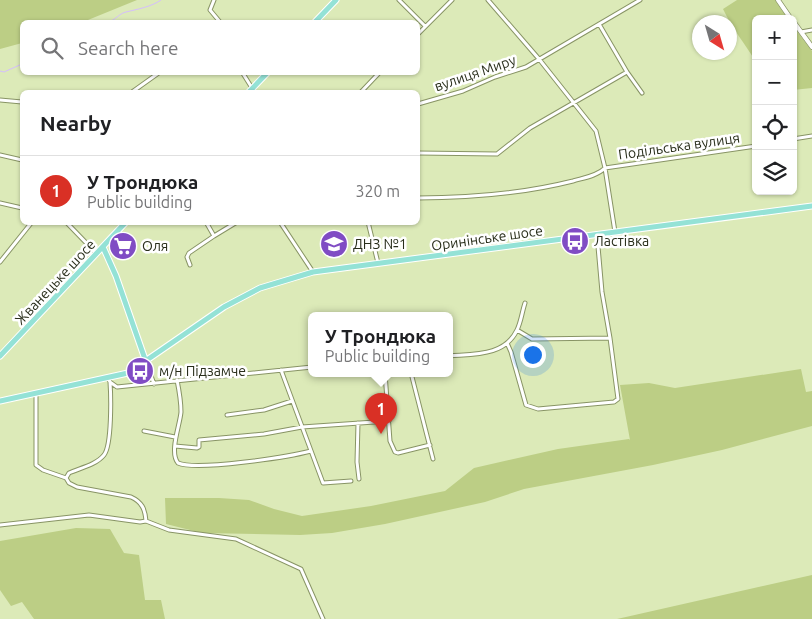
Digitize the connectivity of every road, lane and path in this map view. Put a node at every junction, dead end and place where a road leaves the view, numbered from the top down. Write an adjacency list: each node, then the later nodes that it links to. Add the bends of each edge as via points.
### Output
1 (214, 0): 9 (street, via 210,10)
2 (336, 0): 10 (main road)
3 (399, 0): 11 (street)
4 (452, 0): 14 (street)
5 (488, 0): 20 (street)
6 (640, 0): 13 (street, вулиця Миру)
7 (778, 0): 8 (street)
8 (788, 15)
9 (218, 20)
10 (317, 20)
11 (419, 20)
12 (420, 21): 14 (street)
13 (599, 24): 20 (street, вулиця Миру); 21 (street)
14 (425, 26): 17 (street)
15 (797, 27): 18 (street)
16 (812, 30): 18 (street)
17 (420, 32)
18 (801, 32): 19 (street)
19 (812, 47)
20 (539, 60): 33 (street, вулиця Миру, via 463,91); 34 (street)
21 (627, 72): 30 (street); 34 (street)
22 (156, 75): 26 (street)
23 (243, 75): 27 (street)
24 (265, 75): 28 (main road)
25 (377, 75): 29 (street)
26 (135, 90)
27 (250, 90)
28 (251, 90)
29 (363, 90)
30 (642, 93)
31 (0, 100): 32 (street)
32 (20, 102)
33 (420, 103)
34 (573, 104): 38 (street, via 530,128 497,154); 41 (street, via 596,131)
35 (812, 136): 36 (street)
36 (797, 138)
37 (752, 147): 41 (street, Подільська вулиця)
38 (420, 153)
39 (0, 155): 40 (street)
40 (20, 160)
41 (605, 168): 42 (street, Подільська вулиця, via 579,179 506,194); 53 (street)
42 (420, 198)
43 (0, 203): 45 (street)
44 (812, 206): 53 (main road, Оринінське шосе)
45 (20, 208)
46 (30, 225): 58 (street)
47 (69, 225): 57 (street)
48 (123, 225): 56 (main road, Жванецьке шосе)
49 (208, 225): 55 (street)
50 (232, 225): 55 (street)
51 (282, 225): 61 (street)
52 (369, 225): 59 (street)
53 (615, 232): 54 (main road, Оринінське шосе)
54 (597, 235): 59 (main road, Оринінське шосе); 64 (street)
55 (214, 236): 60 (street, via 188,253)
56 (103, 247): 57 (main road, Жванецьке шосе); 68 (main road)
57 (97, 254): 66 (main road, Жванецьке шосе)
58 (0, 262)
59 (378, 264): 61 (main road, Оринінське шосе)
60 (190, 265)
61 (313, 272): 68 (main road, Оринінське шосе, via 260,288 224,307)
62 (525, 303): 63 (street)
63 (517, 330): 64 (street, via 532,339); 65 (street)
64 (610, 338): 65 (street, via 618,399 538,409 526,405)
65 (507, 343): 67 (street, via 492,352)
66 (0, 356)
67 (453, 356)
68 (146, 362): 73 (main road, Оринінське шосе); 75 (street)
69 (308, 367): 70 (street)
70 (281, 370): 74 (street); 78 (street)
71 (385, 377): 80 (street)
72 (412, 377): 85 (street)
73 (109, 380): 75 (street, via 117,387); 76 (main road, Оринінське шосе); 89 (street, via 111,418 106,452 93,463 69,473)
74 (177, 380): 75 (street); 84 (street, via 180,412)
75 (154, 384)
76 (36, 394): 77 (main road, Оринінське шосе); 89 (street, via 36,465)
77 (0, 401)
78 (292, 401): 79 (street, via 264,410); 82 (street)
79 (227, 415)
80 (389, 421): 81 (street); 85 (street, via 390,441 396,452)
81 (358, 423): 82 (street); 90 (street)
82 (302, 427): 86 (street, via 198,440 197,448); 87 (street)
83 (144, 431): 84 (street)
84 (176, 437): 86 (street)
85 (430, 445): 88 (street)
86 (175, 446): 87 (street, via 176,461 184,465 274,458)
87 (310, 450): 91 (street, via 323,483)
88 (433, 459)
89 (66, 478): 92 (street, via 77,487 135,499 144,508)
90 (359, 479)
91 (351, 481)
92 (146, 521): 93 (street, via 88,515); 94 (street, via 169,530 236,539 301,569)
93 (0, 525)
94 (323, 619)

